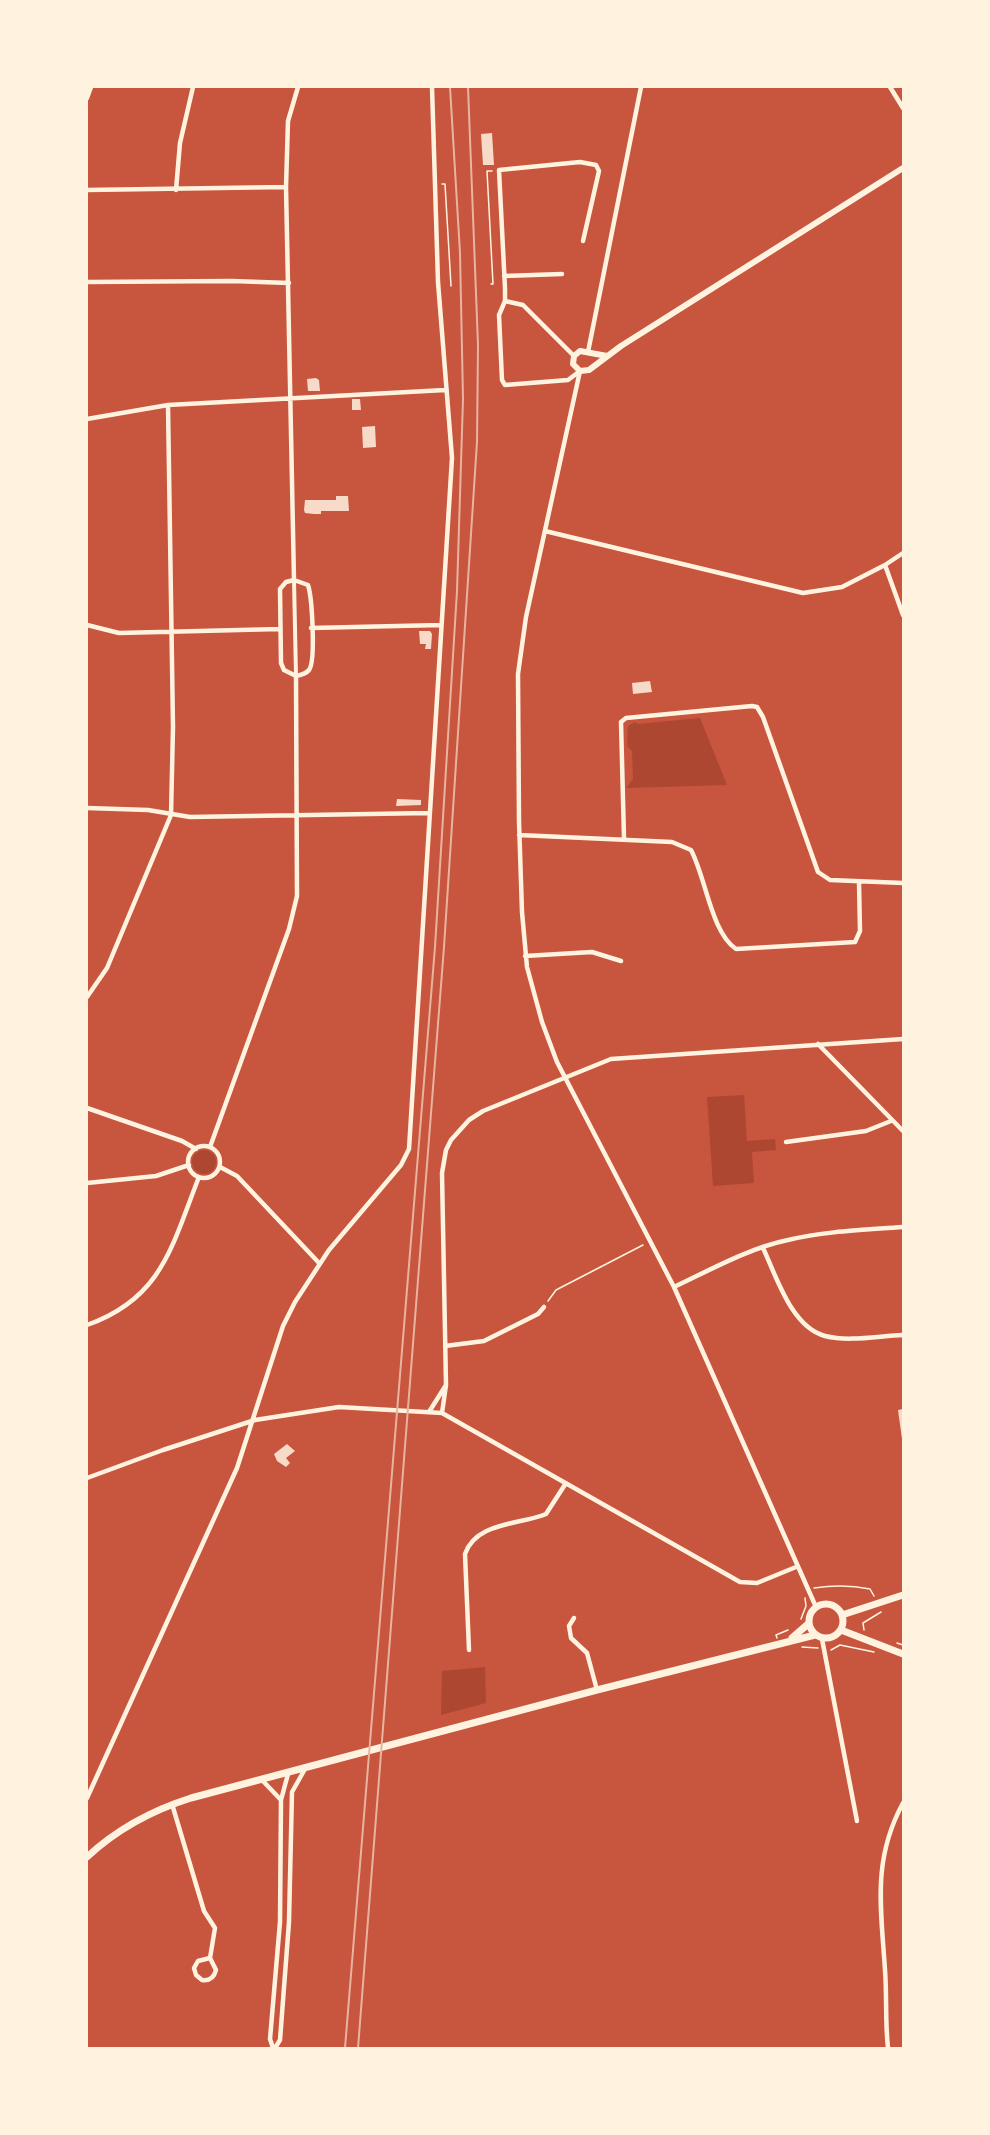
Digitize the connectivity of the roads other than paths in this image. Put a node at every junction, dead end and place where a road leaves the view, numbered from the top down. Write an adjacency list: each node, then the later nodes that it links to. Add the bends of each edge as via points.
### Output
1 (91, 87): 7 (street)
2 (193, 87): 12 (street, via 180,143)
3 (298, 87): 10 (street, via 288,121)
4 (432, 87): 24 (street)
5 (641, 87): 19 (street)
6 (890, 87): 8 (street)
7 (87, 98)
8 (903, 108)
9 (903, 168): 21 (street)
10 (286, 187): 12 (street); 17 (street)
11 (87, 190): 12 (street)
12 (176, 190)
13 (583, 241): 15 (street, via 599,171 596,165 580,162 499,170)
14 (562, 274): 15 (street)
15 (504, 276): 18 (street)
16 (87, 282): 17 (street)
17 (289, 283): 25 (street)
18 (505, 301): 20 (street, via 523,305); 23 (street, via 499,315 505,385 568,380)
19 (588, 352): 20 (street, via 580,351); 21 (street); 22 (street, via 593,359)
20 (574, 356): 23 (street, via 574,367)
21 (607, 356): 22 (street)
22 (592, 367): 23 (street)
23 (580, 371): 28 (street)
24 (445, 390): 25 (street); 34 (street, via 452,458)
25 (292, 398): 26 (street); 31 (street)
26 (168, 405): 27 (street); 37 (street)
27 (87, 419)
28 (545, 531): 30 (street, via 803,593 842,587); 43 (street, via 525,617 518,674)
29 (903, 553): 30 (street)
30 (885, 565): 32 (street)
31 (294, 580): 35 (street, via 308,585); 36 (street, via 285,582 280,589); 38 (street)
32 (903, 615)
33 (87, 625): 37 (street, via 119,633)
34 (441, 625): 35 (street); 40 (street)
35 (311, 628): 38 (street, via 312,663 305,673)
36 (280, 629): 37 (street); 38 (street, via 281,663 284,670)
37 (171, 631): 41 (street)
38 (296, 676): 42 (street)
39 (87, 808): 41 (street, via 148,810)
40 (429, 813): 42 (street); 65 (street, via 409,1149 401,1165)
41 (171, 815): 42 (street); 49 (street, via 107,968)
42 (297, 815): 57 (street, via 297,888 289,929)
43 (519, 835): 44 (street); 47 (street)
44 (624, 838): 45 (street, via 677,843 691,850 720,932 736,949 855,942 860,932); 45 (street, via 621,722 626,718 752,706 763,717 818,872 830,880)
45 (859, 882): 46 (street)
46 (903, 883)
47 (525, 956): 48 (street, via 592,952); 52 (street, via 545,1032)
48 (621, 961)
49 (87, 997)
50 (903, 1039): 51 (street)
51 (818, 1044): 52 (street, via 612,1059); 54 (street)
52 (565, 1078): 66 (street); 70 (street, via 483,1111 458,1131 446,1150 442,1173)
53 (87, 1108): 58 (street)
54 (891, 1121): 55 (street); 56 (street, via 866,1131)
55 (903, 1131)
56 (786, 1142)
57 (210, 1148): 58 (street); 60 (street, via 217,1154)
58 (196, 1149): 59 (street)
59 (189, 1166): 61 (street); 62 (street, via 156,1176)
60 (220, 1167): 61 (street, via 210,1177); 65 (street, via 237,1176)
61 (199, 1177): 68 (street, via 160,1272 129,1305)
62 (87, 1184)
63 (903, 1227): 64 (street, via 831,1232)
64 (763, 1248): 66 (street); 69 (street, via 794,1310 811,1329 836,1338)
65 (320, 1264): 74 (street, via 283,1326)
66 (674, 1287): 77 (street)
67 (544, 1307): 70 (street, via 538,1314 484,1341)
68 (87, 1325)
69 (903, 1335)
70 (445, 1346): 71 (street)
71 (446, 1385): 72 (street); 73 (street)
72 (429, 1412): 73 (street); 74 (street, via 339,1407)
73 (442, 1413): 76 (street)
74 (255, 1419): 75 (street); 92 (street, via 227,1492)
75 (87, 1478)
76 (566, 1483): 77 (street, via 740,1582 757,1584); 86 (street, via 546,1514 484,1532 469,1543 465,1554)
77 (796, 1567): 79 (street)
78 (903, 1596): 80 (main road)
79 (816, 1607): 80 (main road, via 828,1604); 82 (main road)
80 (842, 1615): 83 (main road)
81 (574, 1618): 88 (street, via 569,1629 571,1638 587,1653)
82 (808, 1624): 84 (main road); 85 (main road)
83 (841, 1630): 84 (main road, via 833,1637); 87 (main road)
84 (818, 1637): 85 (main road); 96 (street)
85 (790, 1639): 88 (main road)
86 (469, 1650)
87 (903, 1654)
88 (597, 1690): 89 (main road)
89 (305, 1769): 90 (main road); 100 (street, via 292,1792 289,1922 280,2040)
90 (288, 1774): 91 (main road); 93 (street)
91 (262, 1780): 93 (street); 95 (main road)
92 (87, 1798)
93 (281, 1800): 100 (street, via 280,1922 270,2039)
94 (903, 1803): 101 (street, via 889,1831 880,1877)
95 (172, 1804): 97 (main road); 99 (street, via 204,1911 215,1928)
96 (857, 1821)
97 (90, 1849): 98 (main road)
98 (87, 1857)
99 (210, 1958): 99 (street, via 215,1976 202,1980 195,1975 194,1968 198,1961)
100 (274, 2048)
101 (888, 2048)

